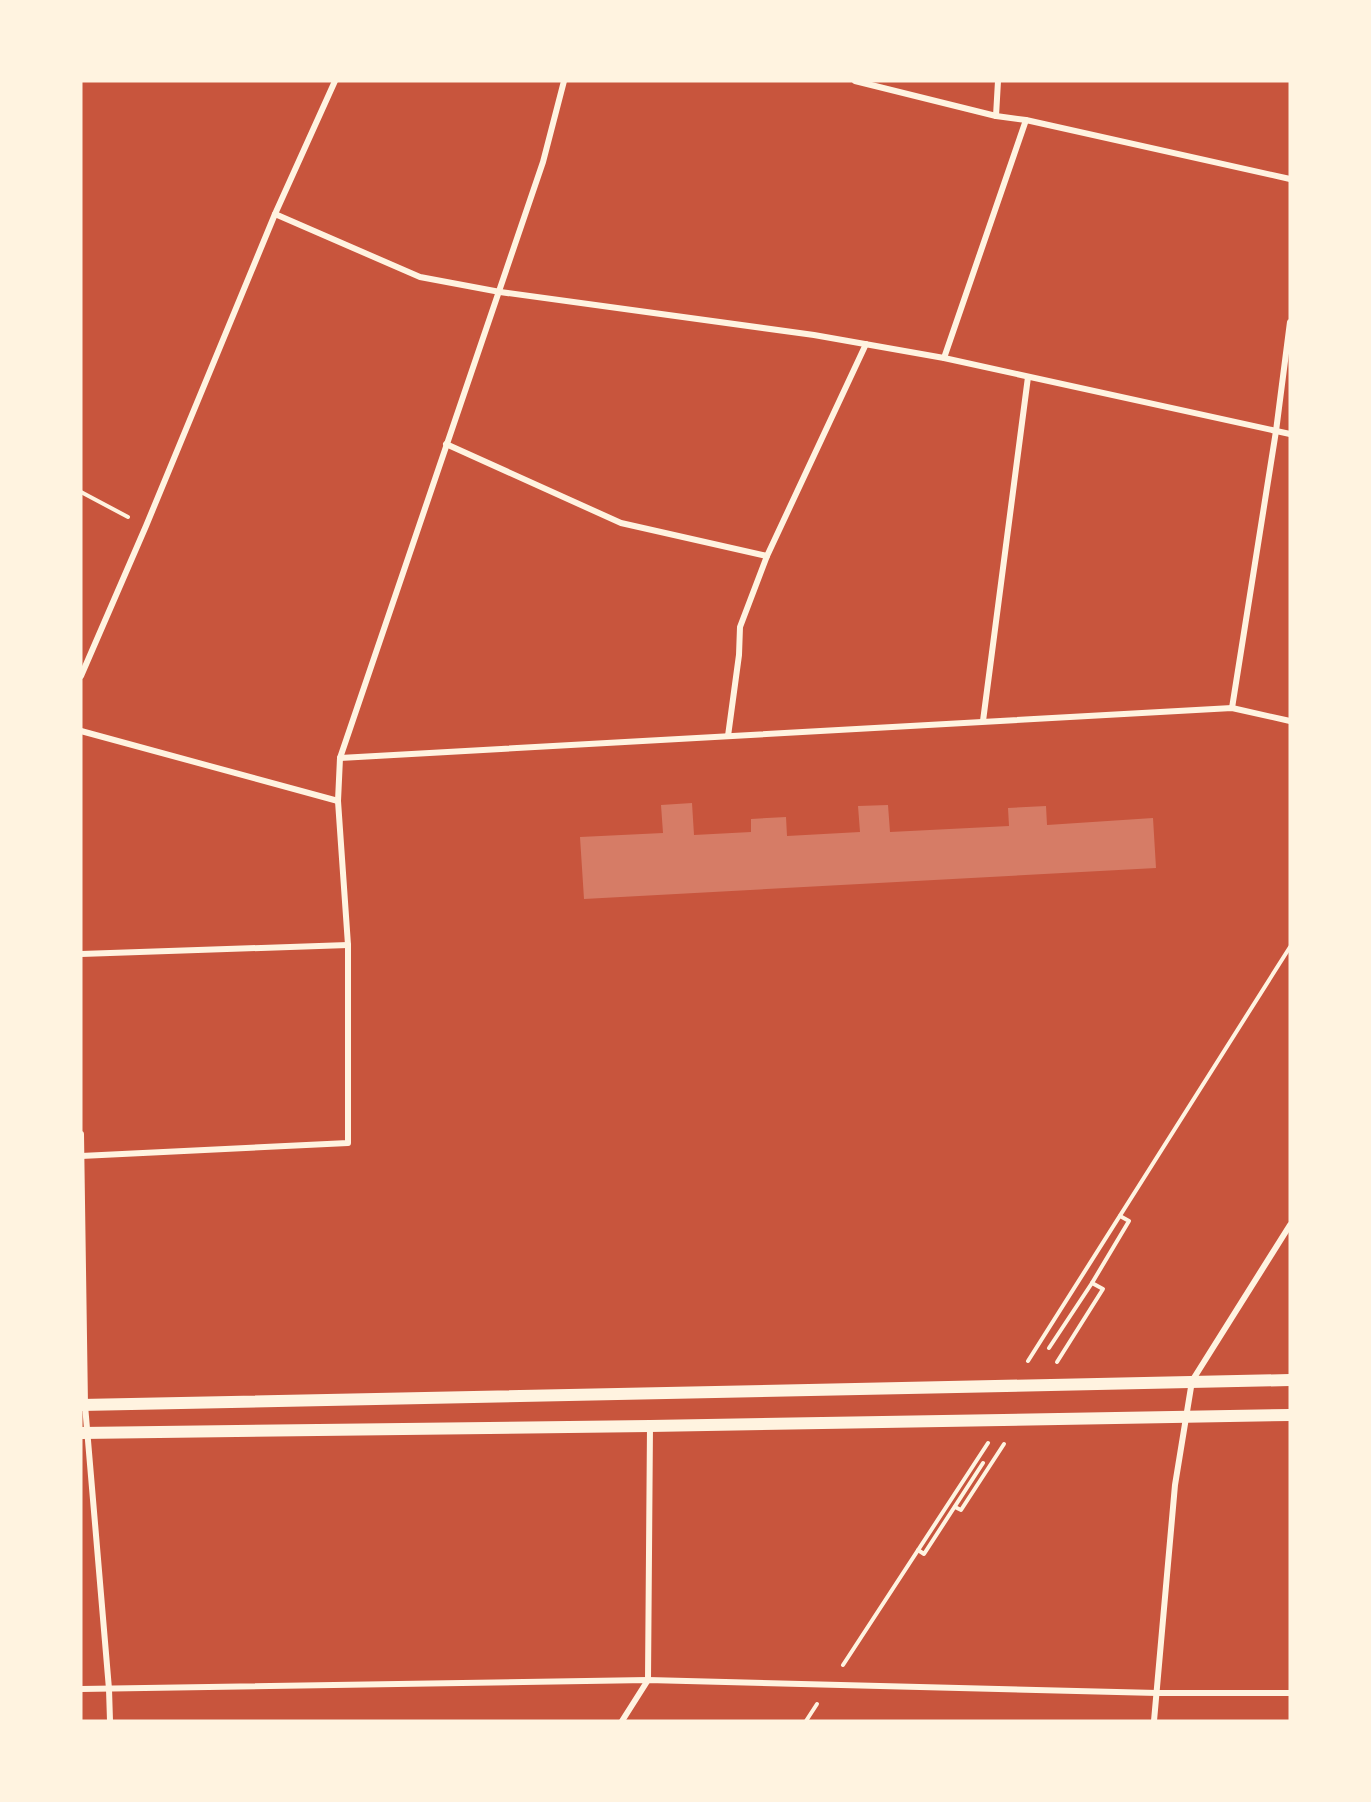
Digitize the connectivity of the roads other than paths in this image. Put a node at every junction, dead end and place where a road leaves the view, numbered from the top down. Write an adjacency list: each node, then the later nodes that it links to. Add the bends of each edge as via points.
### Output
1 (335, 81): 8 (street)
2 (564, 81): 9 (street, via 543,162)
3 (855, 81): 5 (street)
4 (998, 81): 5 (street)
5 (996, 116): 6 (street)
6 (1026, 120): 7 (street); 12 (street)
7 (1290, 179)
8 (275, 214): 9 (street, via 420,277); 18 (street)
9 (500, 292): 11 (street); 16 (street)
10 (1290, 322): 14 (street)
11 (867, 344): 12 (street); 17 (street)
12 (944, 358): 13 (street)
13 (1028, 377): 14 (street); 20 (street)
14 (1276, 431): 15 (street); 19 (street)
15 (1290, 434)
16 (447, 444): 17 (street, via 621,523); 24 (street)
17 (767, 556): 23 (street, via 740,627)
18 (81, 676)
19 (1232, 708): 20 (street); 21 (street)
20 (983, 721): 23 (street)
21 (1290, 721)
22 (81, 731): 25 (street)
23 (728, 736): 24 (street)
24 (340, 758): 25 (street)
25 (338, 801): 26 (street)
26 (348, 945): 27 (street); 29 (street, via 348,1143)
27 (81, 954)
28 (81, 1134): 29 (street)
29 (81, 1156): 33 (street)
30 (1290, 1225): 32 (street)
31 (1290, 1380): 32 (main road)
32 (1192, 1381): 33 (main road); 35 (street)
33 (83, 1405): 37 (street)
34 (1290, 1415): 35 (main road)
35 (1186, 1416): 36 (main road); 41 (street, via 1175,1485)
36 (650, 1426): 37 (main road); 38 (street)
37 (84, 1433): 40 (street)
38 (648, 1680): 40 (street); 41 (street); 44 (street)
39 (81, 1689): 40 (street)
40 (109, 1689): 43 (street)
41 (1157, 1693): 42 (street); 45 (street)
42 (1290, 1693)
43 (110, 1721)
44 (622, 1721)
45 (1154, 1721)

